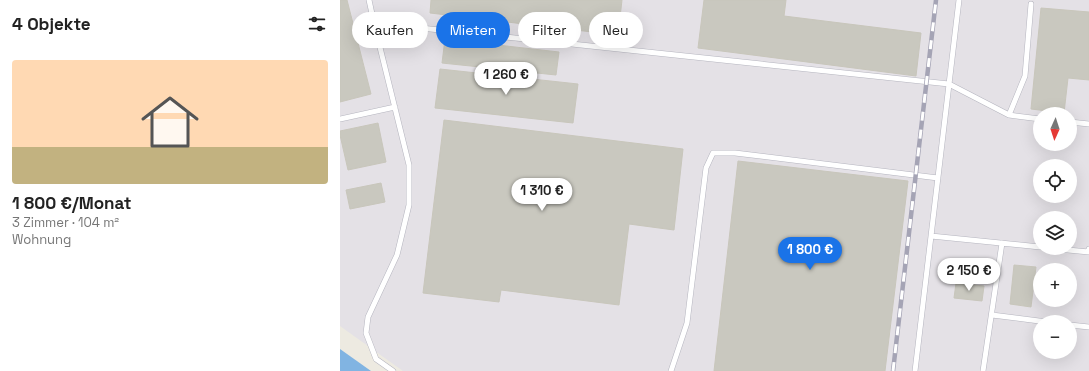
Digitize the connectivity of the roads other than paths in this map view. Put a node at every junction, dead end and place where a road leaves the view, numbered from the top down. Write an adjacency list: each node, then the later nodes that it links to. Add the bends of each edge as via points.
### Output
1 (369, 0): 4 (lane)
2 (959, 0): 7 (lane)
3 (1031, 4): 9 (lane, via 1025,76)
4 (372, 12)
5 (428, 29): 7 (lane)
6 (380, 48): 8 (lane)
7 (949, 84): 9 (lane); 14 (lane)
8 (395, 107): 11 (lane); 24 (lane, via 409,165 409,205 397,255 368,317 366,333 376,359)
9 (1009, 115): 10 (lane)
10 (1033, 118)
11 (340, 119)
12 (1077, 123): 13 (lane)
13 (1089, 124)
14 (938, 178): 15 (lane); 25 (lane, via 735,152 713,153 706,168 687,323)
15 (931, 236): 16 (lane); 26 (lane)
16 (1002, 243): 17 (lane); 20 (lane)
17 (1033, 246)
18 (1089, 249): 19 (lane, via 1089,252)
19 (1077, 251)
20 (992, 315): 21 (lane); 27 (lane)
21 (1033, 320)
22 (1077, 326): 23 (lane)
23 (1089, 327)
24 (393, 371)
25 (671, 371)
26 (915, 371)
27 (983, 371)

